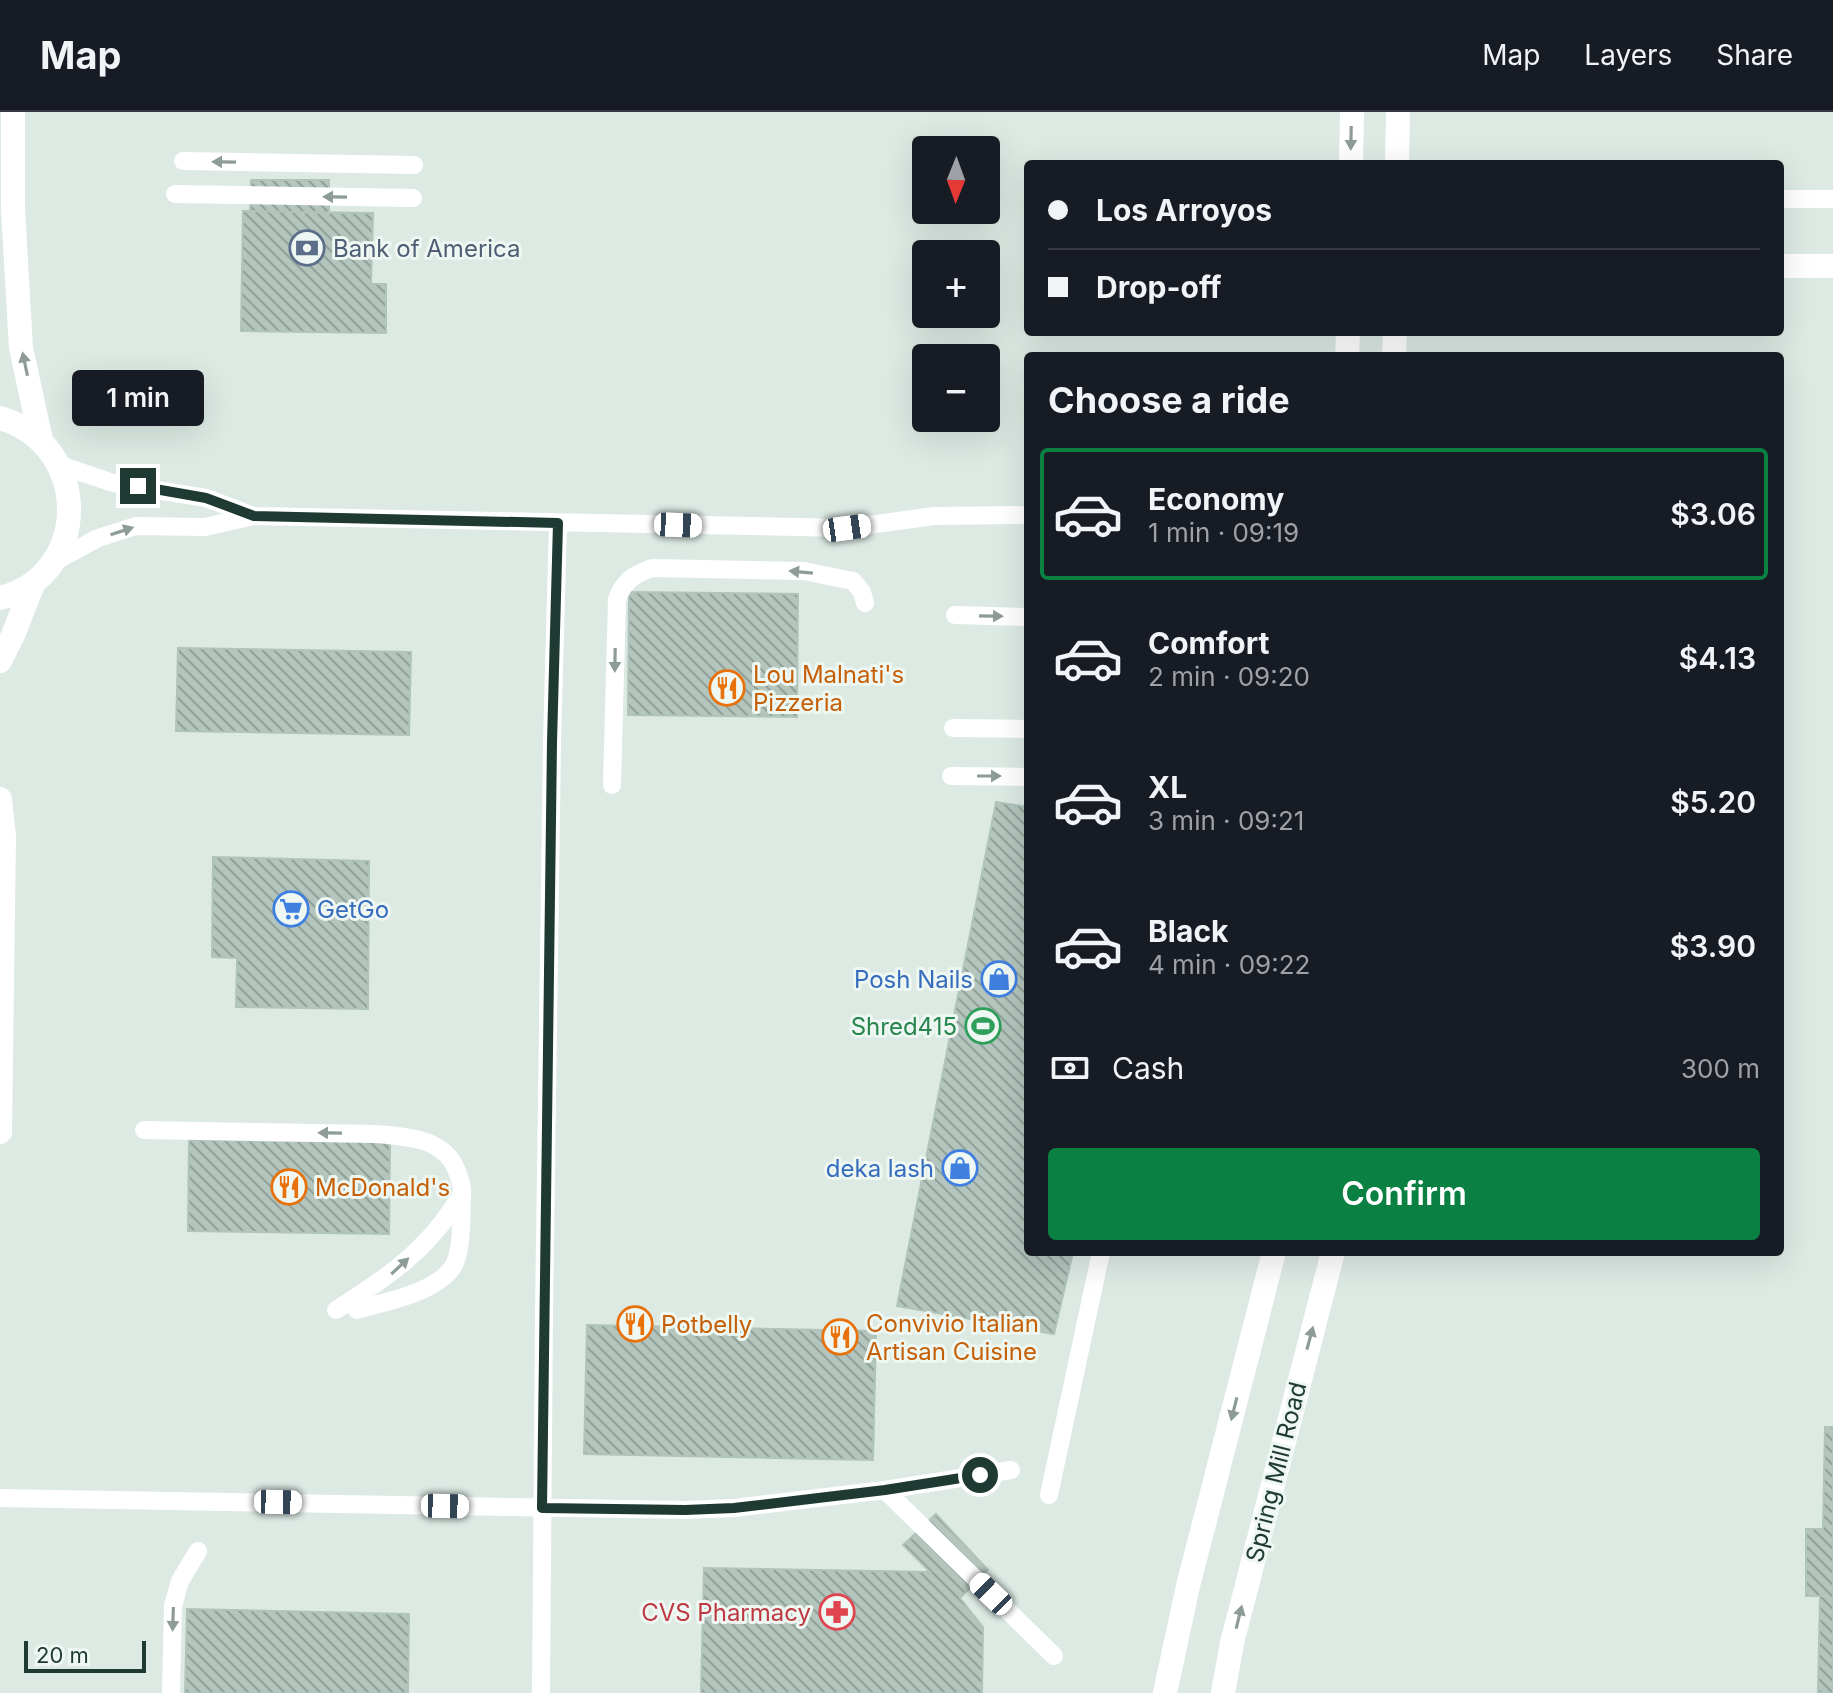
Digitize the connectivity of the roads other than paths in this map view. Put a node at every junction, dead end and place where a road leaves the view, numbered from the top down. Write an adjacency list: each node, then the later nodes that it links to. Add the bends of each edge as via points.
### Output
1 (13, 112): 15 (street, one-way to 1, via 21,348)
2 (1352, 112): 4 (street, one-way to 4)
3 (1398, 112): 5 (street)
4 (1351, 160)
5 (1397, 160)
6 (183, 161): 7 (lane, one-way to 6)
7 (414, 165)
8 (175, 194): 9 (lane, one-way to 8)
9 (413, 198)
10 (1784, 199): 11 (lane)
11 (1833, 199)
12 (1784, 266): 13 (street)
13 (1833, 266)
14 (0, 418): 15 (street)
15 (41, 440): 16 (street)
16 (60, 465): 18 (lane, via 113,483 206,498); 20 (street, via 70,515)
17 (1024, 515): 19 (lane, via 934,516 847,528)
18 (254, 516): 19 (lane); 20 (lane, one-way to 18, via 98,538 136,526 205,527)
19 (558, 523): 45 (lane)
20 (52, 563): 21 (street)
21 (34, 582): 22 (street); 26 (street)
22 (0, 598)
23 (865, 603): 31 (lane, one-way to 31, via 853,581 804,571 652,568 627,580 617,599)
24 (955, 615): 25 (lane, one-way to 25)
25 (1024, 617)
26 (0, 661)
27 (953, 728): 28 (lane)
28 (1024, 729)
29 (951, 776): 30 (lane, one-way to 30)
30 (1024, 777)
31 (612, 785)
32 (0, 799): 34 (street)
33 (144, 1130): 35 (lane, one-way to 33, via 454,1162 437,1147 408,1137)
34 (0, 1132)
35 (462, 1194): 39 (lane, one-way to 35, via 386,1278 437,1231); 40 (lane, via 454,1267 431,1287)
36 (1100, 1256): 43 (lane)
37 (1273, 1256): 50 (street, one-way to 50)
38 (1332, 1256): 51 (street, Spring Mill Road, one-way to 38)
39 (336, 1310)
40 (357, 1310)
41 (1011, 1470): 42 (lane)
42 (885, 1490): 45 (lane, via 734,1508); 47 (lane)
43 (1049, 1495)
44 (0, 1498): 45 (lane)
45 (542, 1508): 49 (lane)
46 (198, 1551): 48 (lane, one-way to 48, via 173,1606)
47 (1054, 1656)
48 (171, 1693)
49 (541, 1693)
50 (1165, 1693)
51 (1223, 1693)

